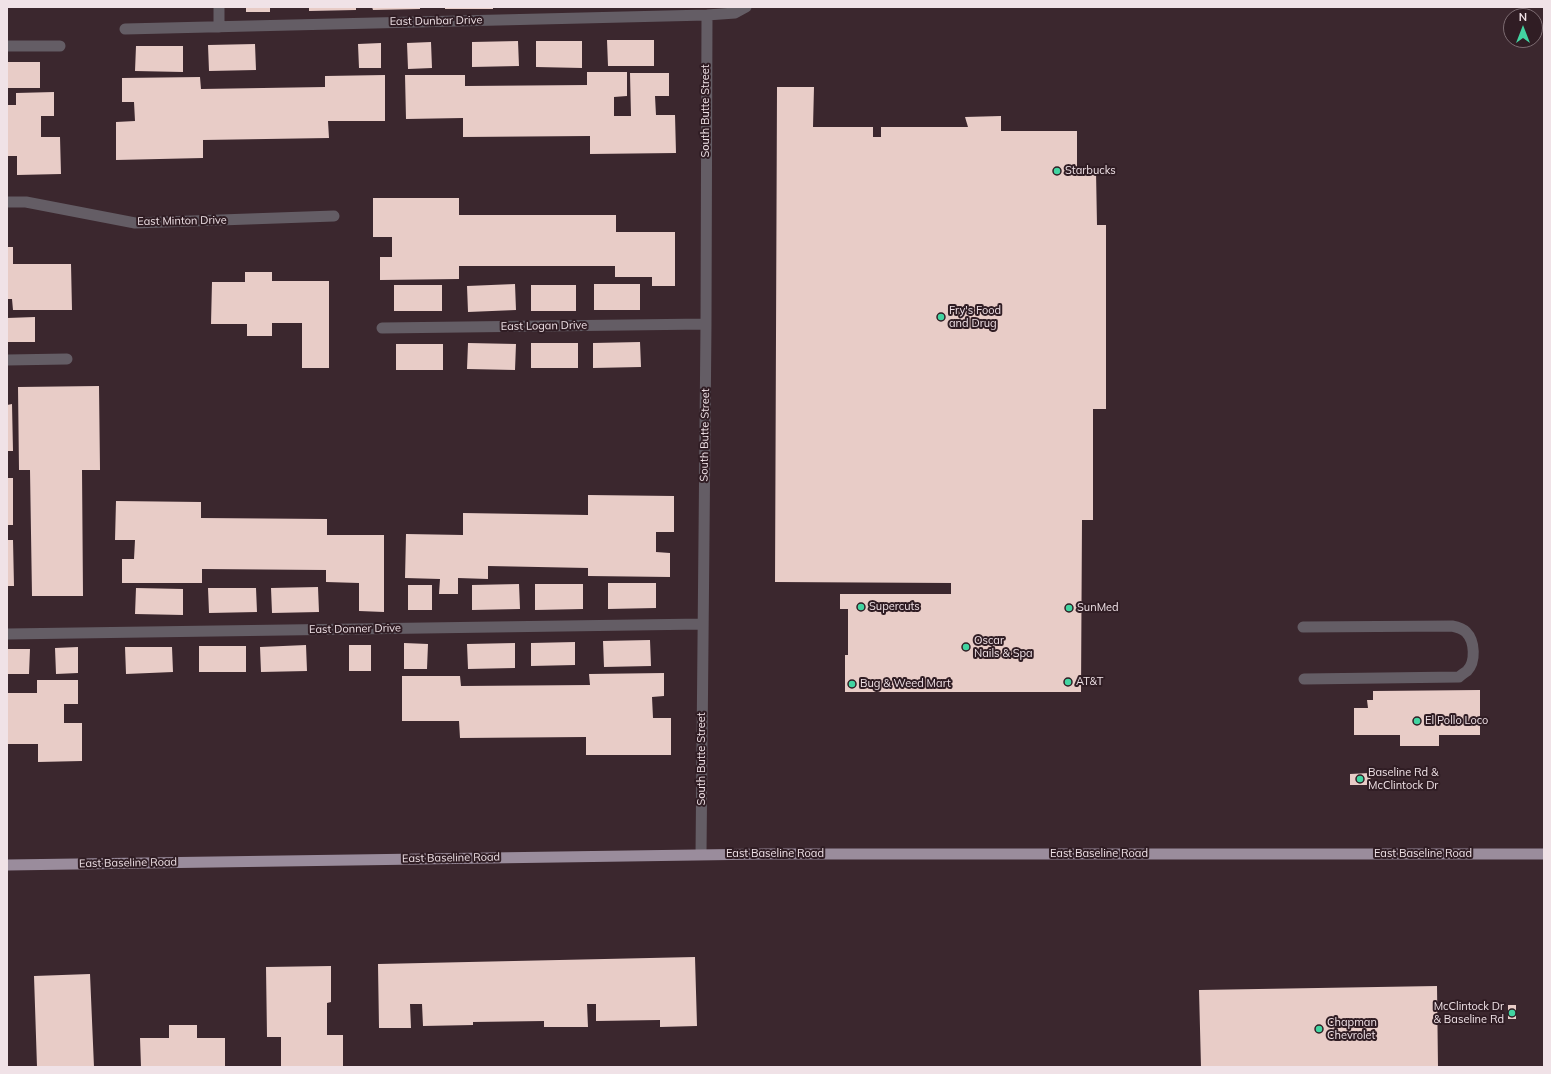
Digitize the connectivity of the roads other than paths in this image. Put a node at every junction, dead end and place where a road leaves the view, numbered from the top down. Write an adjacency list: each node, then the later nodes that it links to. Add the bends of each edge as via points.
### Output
1 (219, 7): 4 (street)
2 (746, 7): 3 (street, East Dunbar Drive, via 735,13)
3 (707, 15): 4 (street, East Dunbar Drive); 10 (street, South Butte Street)
4 (219, 27): 5 (street, East Dunbar Drive)
5 (125, 29)
6 (7, 46): 7 (street)
7 (60, 46)
8 (7, 202): 9 (street, East Minton Drive, via 26,202 136,223)
9 (334, 216)
10 (706, 324): 11 (street, East Logan Drive); 14 (street, South Butte Street)
11 (382, 328)
12 (67, 359): 13 (street)
13 (7, 360)
14 (703, 624): 16 (street, East Donner Drive); 18 (street, South Butte Street)
15 (1303, 626): 17 (street, via 1452,626 1465,631 1471,638 1473,651 1472,662 1459,677)
16 (7, 634)
17 (1304, 679)
18 (701, 854): 19 (main road, East Baseline Road); 20 (main road, East Baseline Road)
19 (1544, 854)
20 (7, 865)

